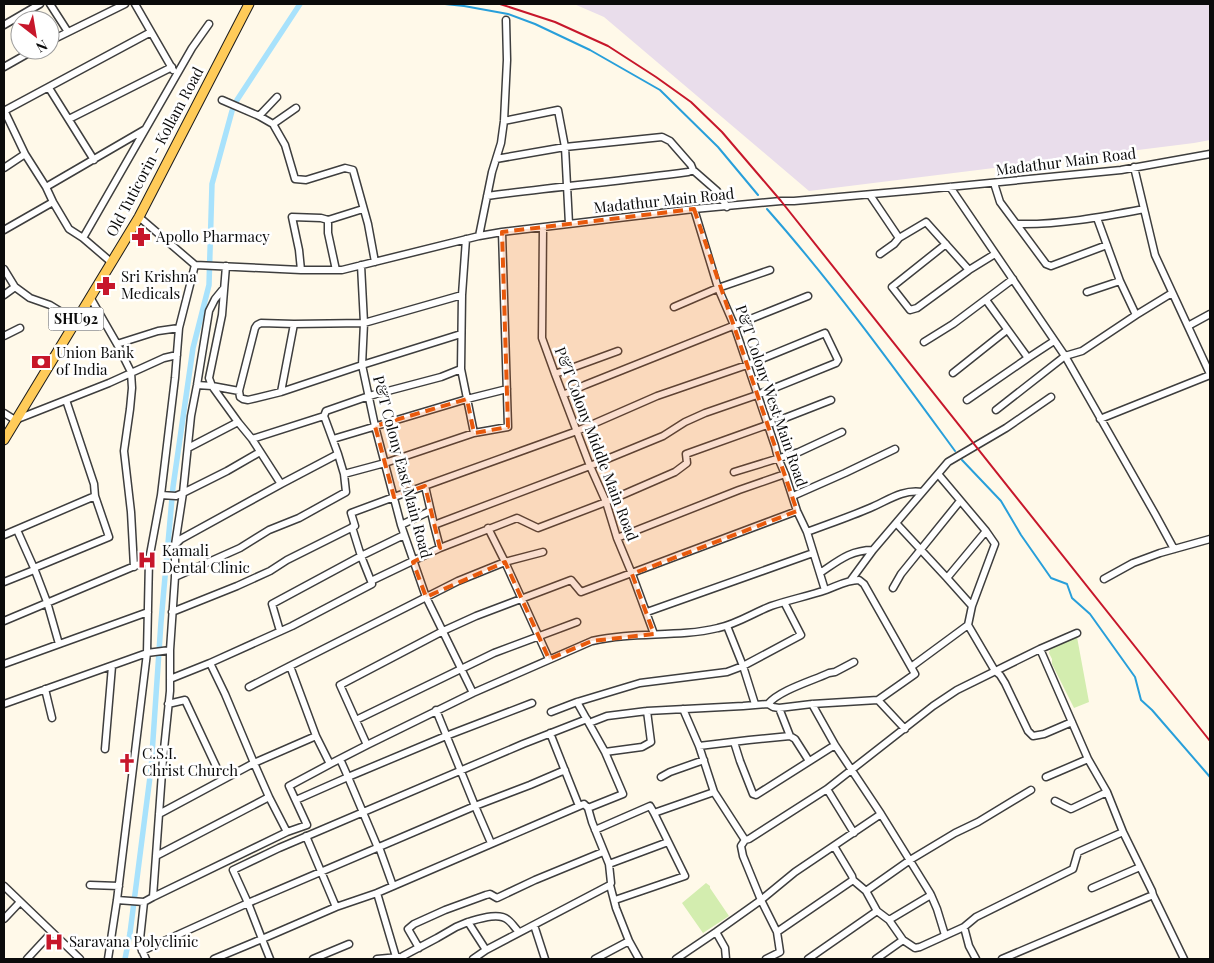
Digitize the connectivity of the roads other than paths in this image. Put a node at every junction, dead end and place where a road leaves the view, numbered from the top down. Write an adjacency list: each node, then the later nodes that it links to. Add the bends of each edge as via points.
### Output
1 (40, 4): 8 (street)
2 (50, 4): 9 (street)
3 (125, 4): 9 (street)
4 (135, 4): 10 (street)
5 (248, 4): 45 (main road, Old Tuticorin - Kollam Road / SHU92)
6 (506, 20): 23 (street)
7 (209, 24): 15 (street)
8 (4, 25)
9 (68, 32): 11 (street)
10 (152, 32): 14 (street); 16 (street)
11 (60, 36)
12 (16, 60): 13 (street)
13 (4, 67)
14 (172, 67): 15 (street); 22 (street)
15 (176, 76): 25 (street)
16 (49, 88): 20 (street); 22 (street)
17 (277, 97): 21 (street)
18 (222, 100): 21 (street)
19 (296, 108): 24 (street)
20 (4, 111): 27 (street)
21 (259, 116): 24 (street)
22 (69, 119): 30 (street)
23 (504, 122): 26 (street, via 558,110); 29 (street)
24 (274, 124): 43 (street, via 285,145 295,179 306,180 345,168 353,170)
25 (145, 129): 30 (street); 54 (street)
26 (565, 147): 29 (street); 33 (street, via 662,137 670,141); 35 (street)
27 (25, 154): 32 (street); 36 (street)
28 (1210, 154): 31 (street, Madathur Main Road)
29 (496, 159): 39 (street)
30 (94, 160): 36 (street)
31 (1134, 167): 34 (street, Madathur Main Road); 42 (street)
32 (4, 168)
33 (693, 170): 35 (street); 41 (street)
34 (994, 183): 37 (street, Madathur Main Road); 49 (street, via 1000,202)
35 (567, 186): 39 (street); 48 (street)
36 (46, 187): 40 (street)
37 (950, 187): 38 (street, Madathur Main Road); 60 (street)
38 (870, 195): 41 (street, Madathur Main Road); 55 (street)
39 (487, 196): 53 (street)
40 (53, 202): 51 (street); 54 (street, via 69,229)
41 (727, 206): 44 (street, Madathur Main Road)
42 (1144, 209): 46 (street); 77 (street, via 1155,255)
43 (363, 210): 47 (street); 62 (street)
44 (694, 210): 48 (street, Madathur Main Road); 75 (street, P&T Colony West Main Road)
45 (139, 217): 61 (main road, Old Tuticorin - Kollam Road / SHU92); 63 (street)
46 (1098, 218): 49 (street); 58 (street)
47 (328, 220): 67 (street, via 292,217); 68 (street)
48 (569, 224): 50 (street, Madathur Main Road)
49 (1017, 224): 58 (street, via 1046,264 1051,266)
50 (543, 228): 52 (street, Madathur Main Road); 108 (street, P&T Colony Middle Main Road, via 542,338)
51 (4, 230)
52 (502, 232): 53 (street, Madathur Main Road); 112 (street)
53 (479, 236): 56 (street, Madathur Main Road)
54 (83, 238): 61 (street)
55 (899, 238): 57 (street, via 926,222); 59 (street)
56 (466, 239): 62 (street, Madathur Main Road); 79 (street)
57 (946, 244): 70 (street); 70 (street, via 892,287 910,310)
58 (1107, 245): 72 (street)
59 (880, 254)
60 (995, 254): 70 (street); 71 (street)
61 (111, 262): 81 (main road, Old Tuticorin - Kollam Road / SHU92)
62 (375, 262): 64 (street, Madathur Main Road)
63 (199, 265): 65 (street, Madathur Main Road); 92 (street)
64 (361, 265): 68 (street, Madathur Main Road); 87 (street, P&T Colony East Main Road)
65 (224, 266): 67 (street, Madathur Main Road); 74 (street)
66 (4, 269): 73 (street)
67 (301, 270): 68 (street, Madathur Main Road)
68 (336, 270)
69 (770, 270): 75 (street)
70 (969, 270)
71 (1013, 278): 82 (street); 96 (street)
72 (1120, 280): 76 (street); 85 (street)
73 (15, 287): 78 (street); 86 (street, via 30,298)
74 (224, 288): 110 (street, via 209,311); 111 (street, via 222,314 209,372)
75 (718, 288): 83 (street); 89 (street, P&T Colony West Main Road)
76 (1087, 292)
77 (1172, 293): 85 (street); 90 (street)
78 (4, 295)
79 (462, 295): 87 (street); 94 (street)
80 (808, 296): 89 (street)
81 (90, 297): 86 (main road, Old Tuticorin - Kollam Road / SHU92); 98 (street)
82 (986, 300): 93 (street); 97 (street)
83 (674, 307)
84 (1210, 314): 90 (street)
85 (1136, 315): 101 (street, via 1082,351)
86 (76, 320): 127 (main road, Old Tuticorin - Kollam Road / SHU92)
87 (364, 323): 88 (street); 103 (street, P&T Colony East Main Road)
88 (294, 324): 113 (street, via 261,323 255,328); 114 (street)
89 (734, 325): 104 (street, P&T Colony West Main Road); 115 (street)
90 (1188, 326): 109 (street)
91 (20, 328): 95 (street)
92 (179, 328): 98 (street); 100 (street)
93 (1008, 330): 102 (street); 107 (street)
94 (461, 334): 103 (street); 105 (street)
95 (4, 336)
96 (1054, 341): 101 (street); 102 (street)
97 (924, 342)
98 (117, 344): 106 (street)
99 (618, 351): 108 (street)
100 (177, 355): 106 (street); 153 (street)
101 (1065, 356): 123 (street); 126 (street)
102 (1028, 358): 122 (street)
103 (362, 365): 114 (street); 116 (street, P&T Colony East Main Road)
104 (747, 365): 117 (street, P&T Colony West Main Road); 117 (street, via 825,334 838,360); 131 (street, via 657,396)
105 (461, 369): 116 (street); 119 (street)
106 (131, 372): 120 (street); 183 (street, via 124,451)
107 (952, 373)
108 (555, 374): 115 (street, P&T Colony Middle Main Road)
109 (1210, 375): 126 (street)
110 (198, 385): 111 (street); 137 (street)
111 (212, 386): 113 (street); 128 (street)
112 (507, 389): 119 (street); 133 (street, via 508,427)
113 (239, 391): 114 (street, via 240,396 248,400)
114 (281, 392)
115 (563, 395): 131 (street, P&T Colony Middle Main Road)
116 (369, 396): 125 (street, via 326,411); 130 (street, P&T Colony East Main Road)
117 (757, 396): 129 (street, P&T Colony West Main Road); 143 (street, via 706,413 663,436)
118 (1051, 398): 147 (street, via 948,462)
119 (467, 399): 130 (street); 133 (street)
120 (66, 400): 127 (street); 152 (street, via 94,484)
121 (831, 400): 129 (street)
122 (967, 400)
123 (996, 410)
124 (4, 413): 127 (street)
125 (324, 416): 134 (street); 135 (street)
126 (1100, 419): 175 (street)
127 (15, 420): 136 (main road, Old Tuticorin - Kollam Road / SHU92)
128 (238, 422): 134 (street); 137 (street)
129 (768, 425): 141 (street, P&T Colony West Main Road); 157 (street, via 686,454 687,463 675,472)
130 (375, 426): 135 (street); 142 (street, P&T Colony East Main Road)
131 (577, 431): 143 (street, P&T Colony Middle Main Road); 149 (street)
132 (842, 432): 141 (street)
133 (474, 433): 142 (street)
134 (252, 439): 139 (street)
135 (333, 439): 140 (street)
136 (4, 440)
137 (188, 448): 151 (street)
138 (895, 450): 154 (street)
139 (260, 452): 148 (street); 151 (street)
140 (338, 454): 145 (street); 148 (street)
141 (778, 458): 144 (street); 146 (street, P&T Colony West Main Road)
142 (385, 463): 145 (street); 155 (street, P&T Colony East Main Road)
143 (590, 466): 157 (street, P&T Colony Middle Main Road); 162 (street)
144 (734, 472)
145 (344, 474): 187 (street, via 346,492 240,548)
146 (786, 474): 154 (street, P&T Colony West Main Road); 170 (street)
147 (938, 474): 150 (street); 156 (street)
148 (281, 484): 172 (street)
149 (425, 486): 155 (street); 158 (street)
150 (922, 492): 160 (street); 167 (street, via 912,490)
151 (183, 493): 153 (street); 172 (street)
152 (95, 496): 165 (street); 184 (street, via 108,537)
153 (161, 496): 180 (street)
154 (793, 496): 159 (street, P&T Colony West Main Road)
155 (394, 497): 161 (street, P&T Colony East Main Road); 163 (street, via 351,513 355,526)
156 (960, 501): 166 (street); 174 (street)
157 (606, 502): 164 (street, via 538,528 517,518); 170 (street, P&T Colony Middle Main Road)
158 (430, 511): 161 (street); 162 (street)
159 (798, 511): 167 (street, P&T Colony West Main Road); 186 (street)
160 (896, 523): 174 (street); 176 (street)
161 (401, 525): 169 (street, P&T Colony East Main Road)
162 (434, 526): 173 (street)
163 (352, 527): 179 (street); 201 (street, via 270,570)
164 (488, 528): 173 (street); 182 (street)
165 (17, 530): 168 (street); 184 (street)
166 (986, 531): 188 (street); 199 (street, via 995,544)
167 (807, 532): 178 (street, P&T Colony West Main Road)
168 (4, 535)
169 (404, 535): 179 (street); 181 (street, P&T Colony East Main Road)
170 (617, 538): 186 (street, P&T Colony Middle Main Road)
171 (1210, 539): 175 (street)
172 (175, 545): 187 (street)
173 (440, 548): 181 (street)
174 (920, 549): 188 (street); 193 (street)
175 (1174, 549): 189 (street, via 1133,563)
176 (873, 550): 185 (street, via 853,552); 190 (street)
177 (543, 552): 182 (street)
178 (813, 553): 185 (street, P&T Colony West Main Road); 202 (street)
179 (361, 556): 191 (street); 207 (street, via 272,604)
180 (150, 560): 183 (street); 200 (street)
181 (413, 562): 191 (street); 195 (street, P&T Colony East Main Road)
182 (504, 562): 195 (street); 196 (street)
183 (134, 567): 197 (street)
184 (34, 569): 192 (street); 197 (street)
185 (820, 573): 194 (street, P&T Colony West Main Road)
186 (632, 574): 196 (street, via 581,592 571,580); 210 (street, P&T Colony Middle Main Road)
187 (175, 577): 201 (street)
188 (947, 578): 199 (street)
189 (1104, 578)
190 (851, 580): 194 (street); 223 (street, via 864,584)
191 (371, 581): 207 (street, via 372,584)
192 (4, 582)
193 (893, 588)
194 (825, 590): 198 (street)
195 (426, 597): 208 (street, P&T Colony East Main Road); 221 (street)
196 (520, 599): 208 (street); 211 (street)
197 (47, 602): 203 (street); 212 (street)
198 (784, 602): 206 (street); 222 (street, via 800,635)
199 (972, 606): 205 (street)
200 (148, 612): 212 (street); 215 (street)
201 (172, 612): 214 (street)
202 (647, 612)
203 (4, 621)
204 (577, 622): 211 (street)
205 (968, 625): 223 (street); 225 (street)
206 (727, 626): 210 (street); 222 (street)
207 (280, 631): 218 (street)
208 (443, 631): 224 (street, P&T Colony East Main Road); 244 (street, via 340,685)
209 (1078, 633): 213 (street)
210 (654, 634): 216 (street, via 608,637)
211 (538, 636): 216 (street); 224 (street)
212 (59, 644): 219 (street)
213 (1040, 649): 225 (street); 246 (street)
214 (163, 651): 215 (street); 226 (street)
215 (146, 653): 220 (street); 307 (street)
216 (549, 659): 229 (street)
217 (854, 662): 236 (street, via 783,692)
218 (210, 663): 226 (street); 262 (street)
219 (4, 664)
220 (112, 666): 228 (street); 256 (street)
221 (290, 666): 227 (street); 249 (street)
222 (743, 666): 231 (street, via 727,672 640,683); 235 (street)
223 (911, 667): 230 (street, via 915,674)
224 (462, 670): 229 (street, P&T Colony East Main Road); 244 (street)
225 (994, 671): 246 (street, via 1005,683 1028,732 1033,736); 247 (street, via 933,706)
226 (170, 679): 234 (street)
227 (249, 687)
228 (45, 689): 233 (street); 243 (street)
229 (473, 693): 240 (street)
230 (878, 700): 237 (street); 247 (street)
231 (577, 702): 242 (street); 245 (street)
232 (532, 703): 250 (street)
233 (4, 704)
234 (168, 704): 270 (street, via 185,700); 283 (street)
235 (755, 704): 236 (street); 239 (street)
236 (768, 704): 238 (street)
237 (812, 704): 238 (street); 253 (street)
238 (779, 708): 251 (street)
239 (683, 709): 241 (street); 255 (street)
240 (436, 710): 250 (street); 254 (street)
241 (647, 711): 245 (street); 257 (street, via 652,742 642,747)
242 (550, 712)
243 (52, 718)
244 (356, 720): 254 (street)
245 (588, 721): 248 (street); 257 (street)
246 (1072, 722): 259 (street)
247 (905, 729): 265 (street)
248 (550, 734): 264 (street); 266 (street)
249 (316, 736): 262 (street); 263 (street)
250 (446, 736): 266 (street); 268 (street)
251 (790, 736): 252 (street); 261 (street)
252 (734, 742): 255 (street); 261 (street, via 756,795)
253 (835, 745): 261 (street); 265 (street)
254 (367, 746): 258 (street)
255 (699, 746): 260 (street)
256 (105, 749)
257 (606, 752): 280 (street, via 622,794)
258 (340, 759): 263 (street); 268 (street)
259 (1088, 759): 269 (street); 274 (street)
260 (704, 760): 267 (street); 273 (street)
261 (809, 761)
262 (254, 763): 270 (street); 275 (street)
263 (330, 764): 276 (street, via 289,786)
264 (565, 770): 278 (street); 279 (street)
265 (852, 770): 271 (street); 284 (street)
266 (460, 771): 278 (street); 281 (street)
267 (661, 777)
268 (348, 778): 276 (street); 281 (street)
269 (1046, 778)
270 (222, 780): 283 (street)
271 (826, 789): 288 (street); 290 (street)
272 (1031, 790): 297 (street)
273 (714, 792): 282 (street); 290 (street)
274 (1107, 792): 277 (street, via 1071,809); 287 (street)
275 (269, 796): 286 (street); 296 (street)
276 (296, 800): 286 (street, via 307,825)
277 (1056, 801)
278 (475, 806): 292 (street); 294 (street)
279 (579, 806): 280 (street, via 584,804); 292 (street)
280 (588, 808): 285 (street)
281 (363, 812): 289 (street); 294 (street)
282 (654, 813): 285 (street, via 650,806); 291 (street)
283 (159, 814): 296 (street)
284 (881, 814): 288 (street); 297 (street)
285 (595, 830): 295 (street)
286 (287, 832): 298 (street)
287 (1123, 832): 300 (street); 327 (street, via 1078,852 1073,869 976,917)
288 (854, 833): 293 (street)
289 (306, 836): 301 (street); 302 (street)
290 (745, 840): 317 (street, via 741,846)
291 (668, 842): 299 (street); 316 (street, via 684,876)
292 (492, 843): 308 (street)
293 (834, 846): 303 (street); 317 (street)
294 (378, 847): 302 (street); 308 (street)
295 (603, 852): 299 (street); 337 (street, via 497,898 486,895 414,924 408,929)
296 (156, 856): 314 (street)
297 (910, 860): 310 (street); 312 (street)
298 (228, 861): 301 (street); 314 (street)
299 (609, 864): 305 (street)
300 (1140, 867): 309 (street); 313 (street)
301 (233, 870): 320 (street)
302 (322, 871): 320 (street); 321 (street)
303 (853, 880): 310 (street); 331 (street)
304 (90, 884): 307 (street)
305 (610, 885): 316 (street); 326 (street)
306 (4, 886): 318 (street)
307 (119, 886): 315 (street)
308 (393, 886): 311 (street)
309 (1092, 888)
310 (866, 891): 322 (street)
311 (377, 893): 321 (street); 340 (street)
312 (930, 895): 324 (street); 332 (street, via 938,909)
313 (1152, 895): 359 (street); 360 (street)
314 (153, 897): 319 (street)
315 (117, 900): 319 (street); 343 (street)
316 (615, 900): 335 (street)
317 (761, 900): 330 (street); 331 (street)
318 (20, 902): 323 (street); 328 (street)
319 (144, 902): 339 (street)
320 (248, 903): 333 (street); 339 (street)
321 (336, 907): 333 (street)
322 (877, 911): 324 (street); 356 (street)
323 (4, 919)
324 (890, 920): 334 (street)
325 (468, 922): 329 (street, via 500,916 507,918); 337 (street); 338 (street)
326 (534, 925): 329 (street); 350 (street)
327 (964, 927): 332 (street); 358 (street)
328 (52, 932): 341 (street); 342 (street)
329 (518, 932): 338 (street)
330 (716, 932): 353 (street); 354 (street, via 725,948)
331 (777, 932): 355 (street, via 780,952)
332 (945, 935): 334 (street, via 915,948)
333 (262, 940): 345 (street); 346 (street)
334 (903, 940): 357 (street)
335 (629, 941): 351 (street); 352 (street)
336 (350, 944): 347 (street)
337 (419, 948): 340 (street)
338 (486, 950): 349 (street)
339 (142, 951): 344 (street)
340 (401, 957): 348 (street)
341 (27, 959)
342 (78, 959)
343 (108, 959)
344 (146, 959)
345 (214, 959)
346 (270, 959)
347 (313, 959)
348 (378, 959)
349 (473, 959)
350 (545, 959)
351 (595, 959)
352 (639, 959)
353 (676, 959)
354 (726, 959)
355 (766, 959)
356 (808, 959)
357 (876, 959)
358 (976, 959)
359 (1002, 959)
360 (1184, 959)

